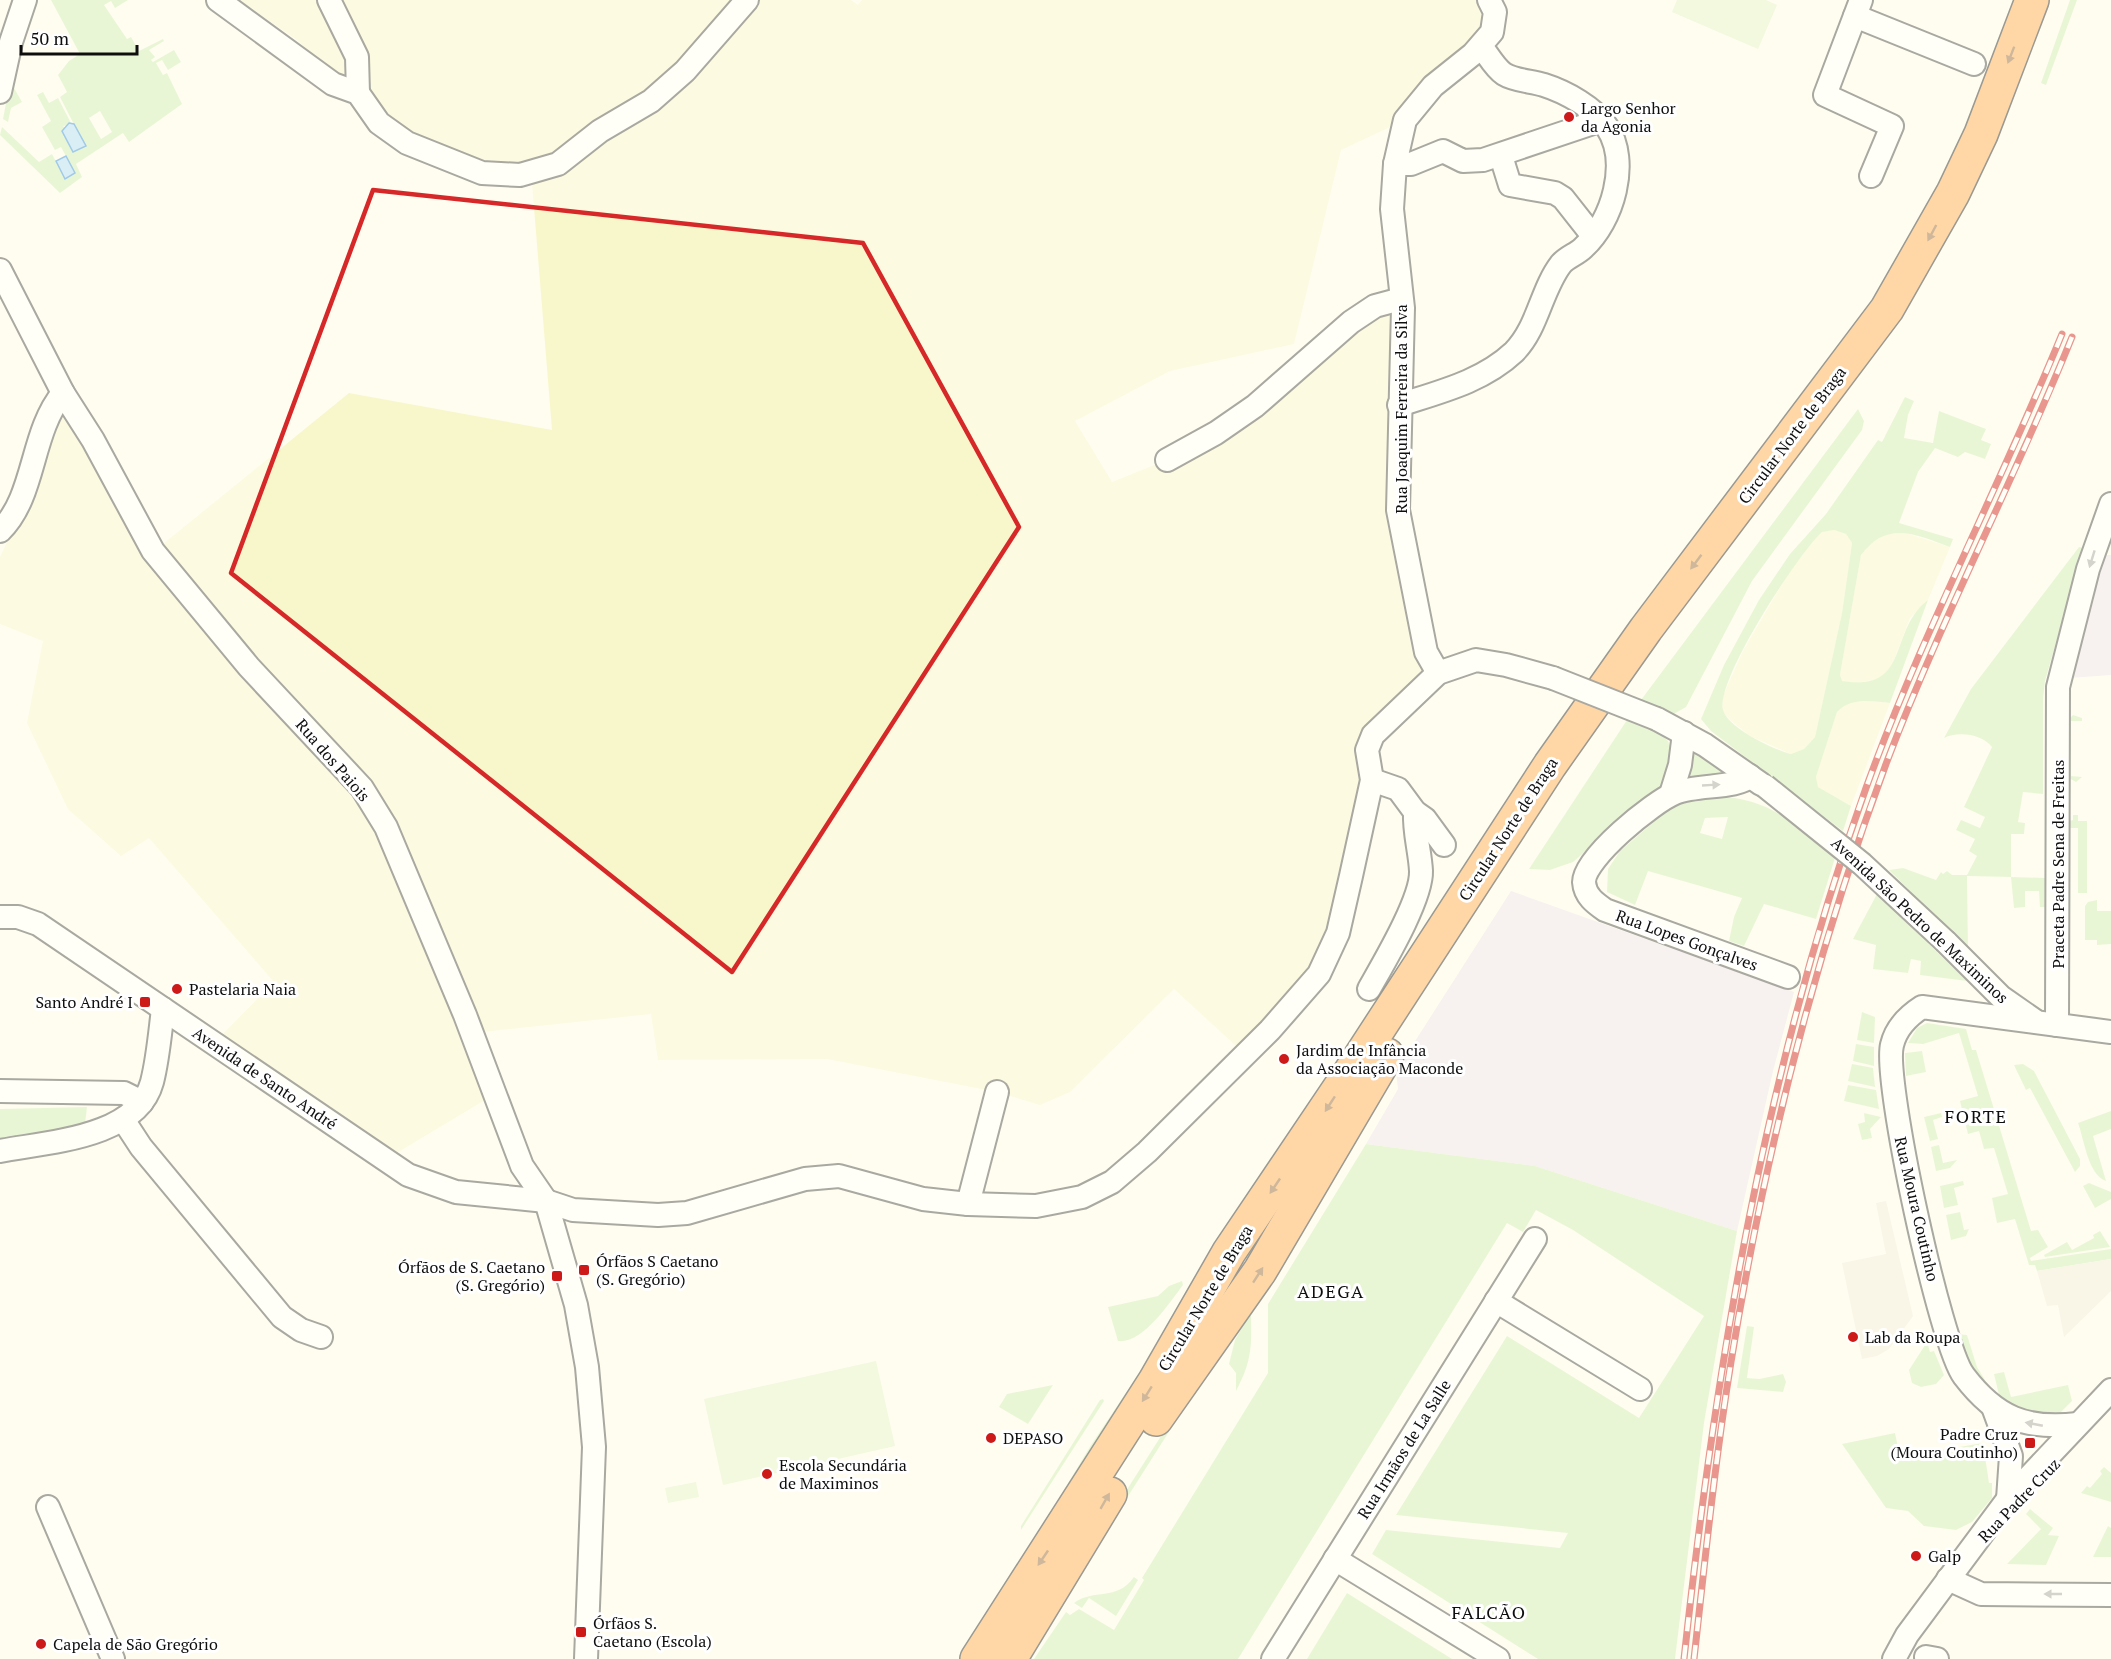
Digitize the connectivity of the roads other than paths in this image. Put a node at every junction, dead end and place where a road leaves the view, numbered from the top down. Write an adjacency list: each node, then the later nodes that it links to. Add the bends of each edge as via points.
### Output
1 (25, 0): 11 (street)
2 (218, 0): 12 (street, via 333,84)
3 (329, 0): 12 (street, via 357,57)
4 (747, 0): 12 (street, via 685,71 651,101 600,131 558,164 520,175 482,173 407,143 379,123)
5 (1490, 0): 9 (street, Rua Joaquim Ferreira da Silva, via 1496,12 1495,22)
6 (2032, 0): 62 (highway, Circular Norte de Braga, one-way to 62, via 1981,134 1953,193 1887,309 1646,629 1550,765 1229,1252 1155,1381)
7 (2055, 0): 63 (highway, Circular Norte de Braga, one-way to 7, via 1149,1429 1260,1271 1389,1051 1549,805 1678,621 1914,306 1979,190)
8 (1858, 8): 10 (street); 16 (street, via 1825,95 1892,126)
9 (1480, 46): 13 (street, via 1504,74 1551,88); 15 (street, Rua Joaquim Ferreira da Silva, via 1433,86 1405,120)
10 (1974, 64)
11 (0, 93)
12 (358, 93)
13 (1602, 120): 14 (street); 17 (street, via 1616,142 1618,161 1609,207)
14 (1500, 156): 15 (street, via 1464,161 1443,151 1411,164); 17 (street, via 1510,185 1555,193)
15 (1395, 164): 19 (street, Rua Joaquim Ferreira da Silva, via 1392,209)
16 (1871, 176)
17 (1593, 236): 21 (street, via 1584,248 1561,264 1525,338 1514,352 1463,384)
18 (0, 270): 20 (street, Rua dos Paiois)
19 (1401, 299): 21 (street, Rua Joaquim Ferreira da Silva); 22 (street, via 1375,306 1351,322 1255,406)
20 (63, 393): 24 (street, via 50,408 38,438 18,507); 43 (street, Rua dos Paiois, via 153,551 249,667 362,788 386,827 465,1015 522,1166)
21 (1399, 405): 25 (street, Rua Joaquim Ferreira da Silva, via 1398,510 1426,652)
22 (1167, 460)
23 (2111, 504): 36 (street, Praceta Padre Sena de Freitas, one-way to 36, via 2088,569 2061,671)
24 (0, 531)
25 (1437, 673): 26 (street, Avenida São Pedro de Maximinos, bridge, via 1476,660 1506,665 1553,678); 27 (street, Avenida São Pedro de Maximinos, via 1373,735 1367,750)
26 (1684, 733): 28 (street, Avenida São Pedro de Maximinos); 29 (street, via 1679,772)
27 (1372, 780): 30 (street, via 1398,789); 44 (street, Avenida São Pedro de Maximinos, via 1338,933 1319,974 1270,1030 1112,1182 1082,1197 1036,1206)
28 (1757, 781): 29 (street, Rua Lopes Gonçalves, one-way to 28, via 1705,785); 36 (street, Avenida São Pedro de Maximinos, bridge, via 1862,864 2001,997)
29 (1671, 794): 33 (street, Rua Lopes Gonçalves, via 1626,828 1594,859 1584,879 1591,900 1605,910)
30 (1415, 812): 31 (street); 34 (street, via 1414,832 1422,873 1414,901)
31 (1444, 845)
32 (0, 917): 35 (street, Avenida de Santo André, via 18,917 38,924)
33 (1788, 977)
34 (1368, 989)
35 (163, 1009): 40 (street, via 152,1084); 43 (street, Avenida de Santo André, via 408,1175 456,1192)
36 (2048, 1024): 37 (street); 51 (street, Rua Moura Coutinho, via 1922,1007 1899,1028 1892,1045 1897,1121 1950,1349 1962,1375)
37 (2111, 1032)
38 (0, 1091): 40 (street, via 124,1093)
39 (997, 1092): 44 (street)
40 (142, 1102): 41 (street)
41 (124, 1121): 42 (street, via 84,1136); 47 (street, via 141,1147 282,1317)
42 (0, 1152)
43 (546, 1202): 44 (street, Avenida São Pedro de Maximinos, via 583,1211 687,1213 806,1179 839,1176 923,1199); 61 (street, Rua dos Paiois, via 576,1305 587,1367 594,1447)
44 (968, 1204)
45 (1535, 1239): 46 (street, Rua Irmãos de La Salle)
46 (1496, 1301): 48 (street); 56 (street, Rua Irmãos de La Salle)
47 (321, 1337)
48 (1640, 1389)
49 (2111, 1390): 52 (street, Rua Padre Cruz)
50 (2111, 1404): 55 (street, Rua Padre Cruz)
51 (1993, 1407): 52 (street, Rua Moura Coutinho, one-way to 51, via 2037,1426 2020,1422); 53 (street, Rua Moura Coutinho, via 2011,1456)
52 (2078, 1424): 53 (street, Rua Padre Cruz)
53 (2008, 1499): 55 (street, Rua Padre Cruz)
54 (48, 1507): 60 (street)
55 (1972, 1548): 57 (street)
56 (1335, 1559): 64 (street, Rua Irmãos de La Salle); 65 (street)
57 (1948, 1579): 58 (street, one-way to 57, via 1981,1594); 59 (street)
58 (2111, 1595)
59 (1907, 1635): 66 (street); 67 (street)
60 (112, 1659)
61 (586, 1659)
62 (977, 1659)
63 (1010, 1659)
64 (1273, 1659)
65 (1498, 1659)
66 (1881, 1659)
67 (1894, 1659)

